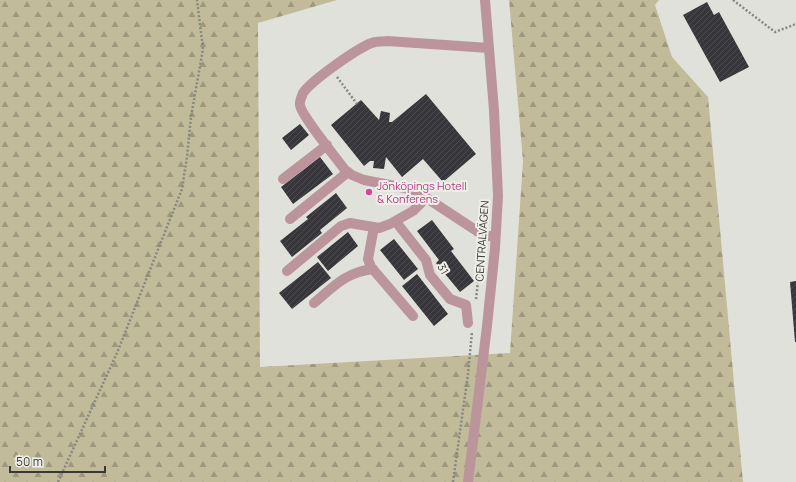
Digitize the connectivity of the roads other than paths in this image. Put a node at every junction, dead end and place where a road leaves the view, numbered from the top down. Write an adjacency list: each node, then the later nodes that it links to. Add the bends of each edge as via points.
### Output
1 (485, 0): 2 (street, CENTRALVÄGEN)
2 (489, 48): 3 (street, via 388,41 375,42 356,51 303,93 299,104 302,112); 10 (street, CENTRALVÄGEN, via 498,196)
3 (327, 145): 4 (street); 5 (street)
4 (348, 172): 6 (street, via 364,180 405,188); 7 (street)
5 (283, 179)
6 (426, 198): 8 (street, via 413,211); 10 (street, via 483,236)
7 (290, 219)
8 (396, 222): 9 (street, via 379,228); 15 (street, 31, via 426,260 430,275 450,300 466,305)
9 (374, 227): 11 (street, via 368,259); 12 (street, via 350,223 341,226)
10 (495, 237): 16 (street, CENTRALVÄGEN)
11 (373, 269): 13 (street, via 361,270 350,275); 14 (street)
12 (287, 271)
13 (314, 303)
14 (413, 316)
15 (470, 326)
16 (468, 482)

